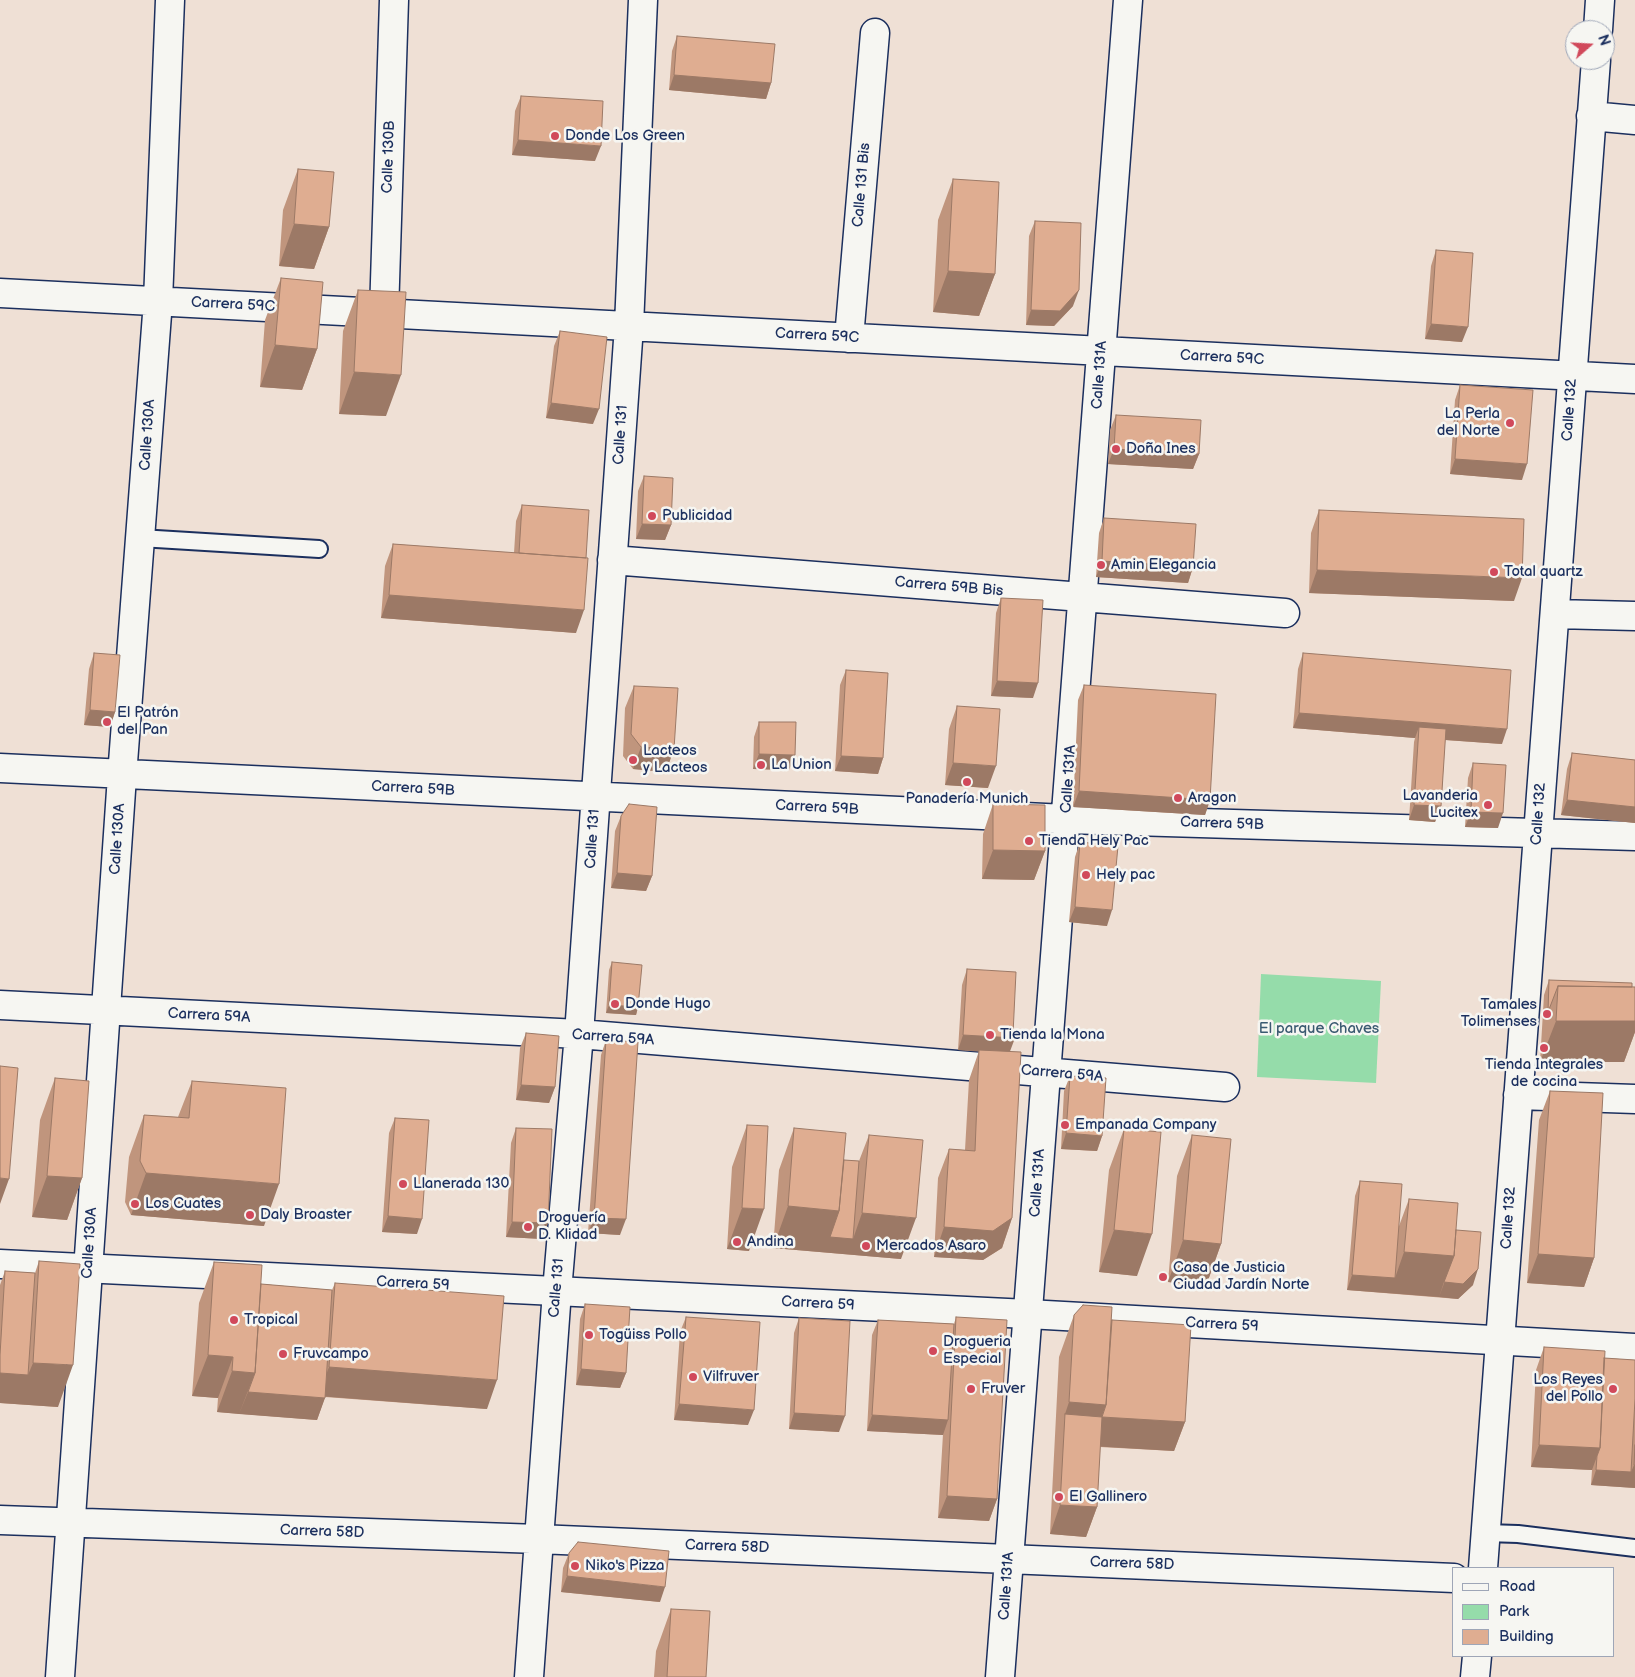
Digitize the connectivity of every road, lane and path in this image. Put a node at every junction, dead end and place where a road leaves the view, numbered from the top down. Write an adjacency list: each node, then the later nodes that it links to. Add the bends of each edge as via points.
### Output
1 (170, 0): 12 (street, Calle 130A)
2 (394, 0): 13 (street, Calle 130B)
3 (643, 0): 14 (street, Calle 131)
4 (1128, 0): 16 (street, Calle 131A)
5 (1600, 0): 6 (street)
6 (1599, 20)
7 (875, 32): 15 (street, Calle 131 Bis)
8 (1595, 70): 9 (street, Calle 132)
9 (1591, 116): 10 (street); 17 (street, Calle 132)
10 (1635, 120)
11 (0, 292): 12 (street, Carrera 59C)
12 (158, 301): 13 (street, Carrera 59C); 19 (street, Calle 130A)
13 (384, 313): 14 (street, Carrera 59C)
14 (629, 326): 15 (street, Carrera 59C); 21 (street, Calle 131)
15 (849, 338): 16 (street, Carrera 59C)
16 (1102, 352): 17 (street, Carrera 59C); 22 (street, Calle 131A)
17 (1572, 377): 18 (street, Carrera 59C); 24 (street, Calle 132)
18 (1635, 378)
19 (140, 538): 20 (lane); 27 (street, Calle 130A)
20 (319, 549)
21 (612, 560): 22 (street, Carrera 59B Bis); 28 (street, Calle 131)
22 (1083, 598): 23 (street, Carrera 59B Bis); 29 (street, Calle 131A)
23 (1285, 613)
24 (1555, 614): 25 (street); 30 (street, Calle 132)
25 (1635, 616)
26 (0, 768): 27 (street, Carrera 59B)
27 (122, 776): 28 (street, Carrera 59B); 33 (street, Calle 130A)
28 (596, 798): 29 (street, Carrera 59B); 34 (street, Calle 131)
29 (1066, 819): 30 (street, Carrera 59B); 35 (street, Calle 131A)
30 (1538, 832): 31 (street, Carrera 59B); 37 (street, Calle 132)
31 (1635, 836)
32 (0, 1005): 33 (street, Carrera 59A)
33 (106, 1010): 34 (street, Carrera 59A); 40 (street, Calle 130A)
34 (579, 1034): 35 (street, Carrera 59A); 41 (street, Calle 131)
35 (1047, 1073): 36 (street, Carrera 59A); 42 (street, Calle 131A)
36 (1225, 1087)
37 (1518, 1095): 38 (street); 43 (street, Calle 132)
38 (1635, 1099)
39 (0, 1264): 40 (street, Carrera 59)
40 (88, 1269): 41 (street, Carrera 59); 46 (street, Calle 130A)
41 (557, 1291): 42 (street, Carrera 59); 48 (street, Calle 131)
42 (1028, 1314): 43 (street, Carrera 59); 50 (street, Calle 131A)
43 (1500, 1341): 44 (street, Carrera 59); 47 (street, Calle 132)
44 (1635, 1348)
45 (0, 1520): 46 (street, Carrera 58D)
46 (70, 1524): 48 (street, Carrera 58D); 54 (street, Calle 130A)
47 (1486, 1533): 49 (lane); 51 (street, Calle 132)
48 (538, 1539): 50 (street, Carrera 58D); 55 (street, Calle 131)
49 (1635, 1548)
50 (1009, 1559): 52 (street, Carrera 58D); 56 (street, Calle 131A)
51 (1483, 1567)
52 (1452, 1578)
53 (1477, 1657): 57 (street)
54 (60, 1677)
55 (529, 1677)
56 (1000, 1677)
57 (1475, 1677)

